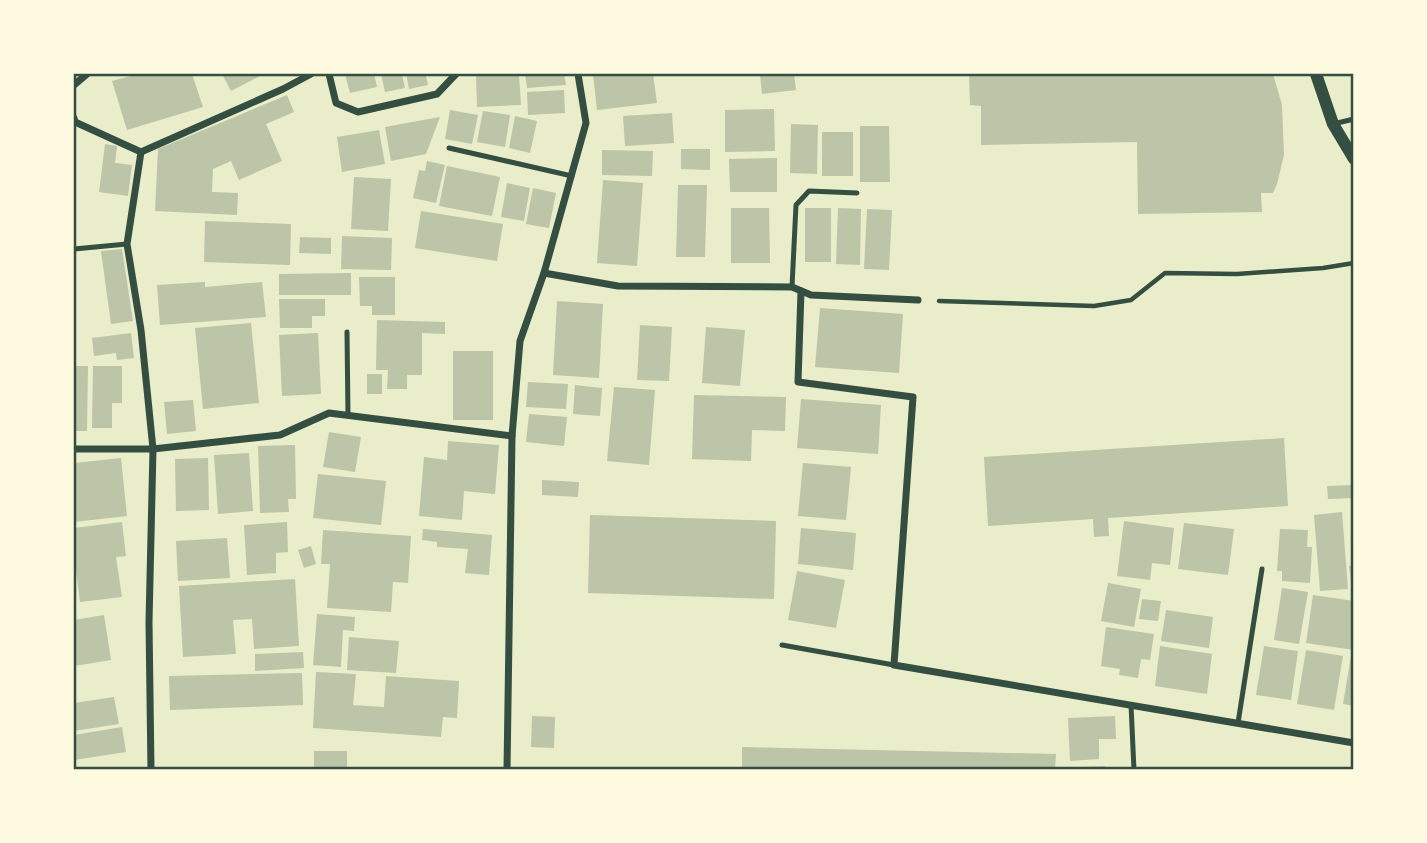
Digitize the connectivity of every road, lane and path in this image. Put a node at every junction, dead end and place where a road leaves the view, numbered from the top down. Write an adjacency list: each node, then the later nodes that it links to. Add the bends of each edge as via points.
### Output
1 (87, 74): 7 (street)
2 (311, 74): 12 (street)
3 (329, 74): 4 (street, via 336,103 358,112 437,94)
4 (456, 74)
5 (578, 74): 14 (street, via 586,123)
6 (1316, 74): 10 (street)
7 (74, 85)
8 (1353, 118): 10 (lane)
9 (74, 121): 12 (street)
10 (1333, 124): 13 (street)
11 (449, 148): 14 (lane)
12 (141, 152): 16 (street)
13 (1353, 159)
14 (572, 176): 19 (street)
15 (856, 193): 20 (lane, via 809,191 796,205)
16 (127, 244): 17 (lane); 27 (street)
17 (74, 249)
18 (1353, 263): 22 (path, via 1237,274 1165,273 1131,300 1094,306)
19 (544, 273): 20 (street, via 618,286); 25 (street, via 520,341)
20 (792, 287): 21 (street)
21 (801, 291): 22 (street); 30 (street, via 798,382 913,397)
22 (918, 300)
23 (347, 332): 24 (lane)
24 (348, 416): 25 (street); 27 (street, via 329,413 280,435)
25 (512, 436): 35 (street)
26 (74, 449): 27 (street)
27 (153, 449): 34 (street)
28 (1262, 569): 32 (lane)
29 (782, 645): 30 (lane)
30 (894, 665): 31 (street)
31 (1131, 705): 32 (street); 36 (lane)
32 (1238, 723): 33 (street)
33 (1353, 743)
34 (150, 769)
35 (507, 769)
36 (1134, 769)

